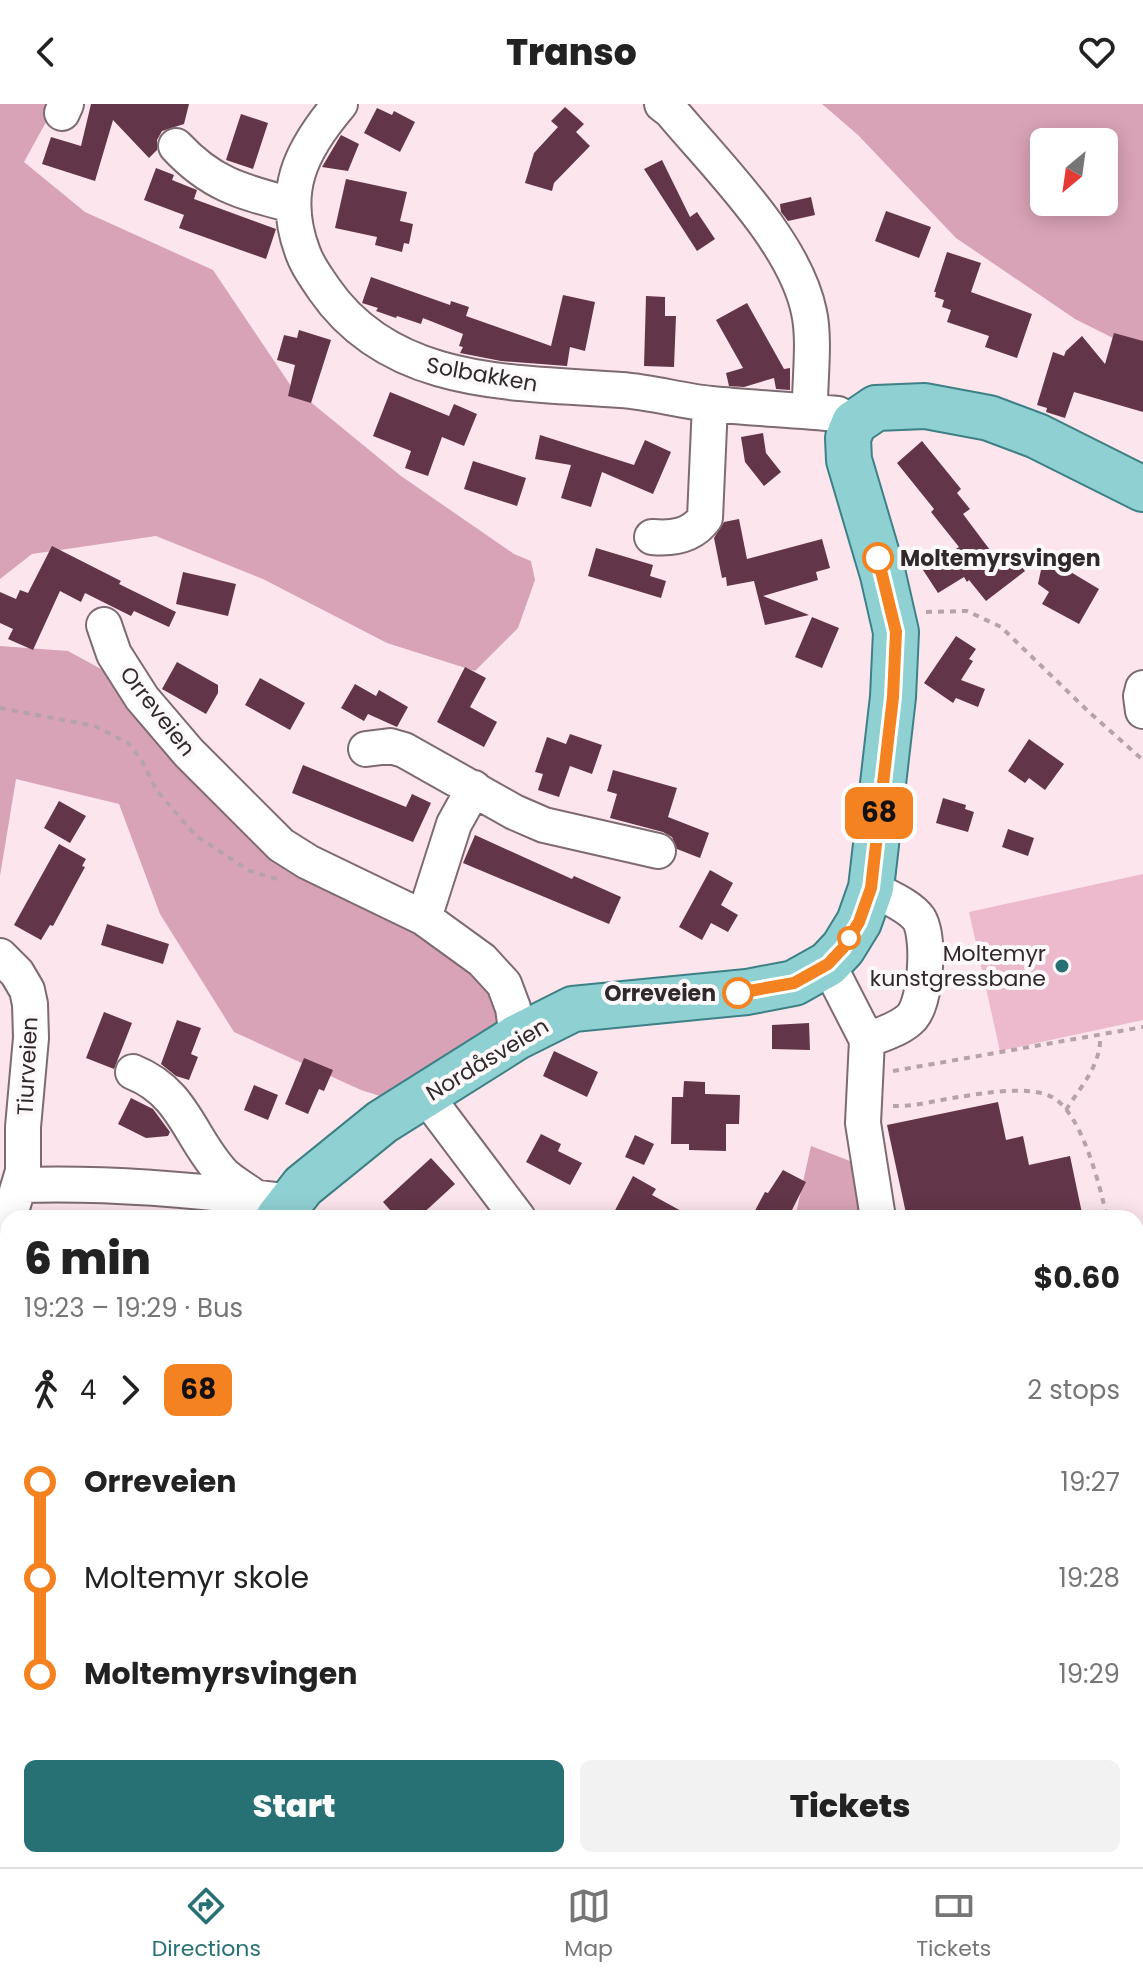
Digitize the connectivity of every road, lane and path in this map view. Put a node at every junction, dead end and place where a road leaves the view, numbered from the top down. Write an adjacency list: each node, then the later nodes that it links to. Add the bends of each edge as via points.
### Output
1 (340, 104): 4 (street, Solbakken, via 305,154)
2 (662, 104): 6 (street, via 775,236 803,286 810,316)
3 (176, 146): 4 (street, via 215,180)
4 (292, 205): 5 (street, Solbakken, via 308,266 355,327 389,350 427,367 522,385 625,390)
5 (710, 404): 6 (street, Solbakken); 9 (street, via 705,518 689,533)
6 (808, 411): 7 (street, Solbakken, via 838,414)
7 (854, 423): 8 (main road, via 876,408 925,406 989,418); 10 (main road, via 849,460)
8 (1143, 489)
9 (652, 537)
10 (892, 617): 16 (path, via 967,611 1001,627); 20 (main road, via 893,697)
11 (104, 625): 21 (street, Orreveien, via 114,654 142,698 281,845)
12 (1143, 688): 14 (street)
13 (0, 708): 19 (path, via 95,726 128,743 157,791 196,836 250,871)
14 (1143, 711)
15 (366, 749): 17 (street, via 404,750)
16 (1143, 760)
17 (474, 788): 18 (street, via 544,825); 21 (street, via 454,824)
18 (658, 851)
19 (291, 883)
20 (871, 888): 23 (main road, via 859,922); 27 (street, via 912,912 925,940 922,998 913,1016)
21 (424, 918): 26 (street, Orreveien, via 482,960 504,984)
22 (0, 956): 32 (street, Tiurveien, via 17,973 30,1004)
23 (828, 964): 26 (main road, Nordåsveien, via 794,983 747,992 573,1009); 27 (street)
24 (1143, 1027): 25 (path)
25 (1100, 1035): 27 (path, via 880,1073); 31 (path, via 1095,1064)
26 (517, 1037): 30 (main road, Nordåsveien)
27 (867, 1040): 36 (street, via 863,1123)
28 (133, 1072): 33 (street, via 170,1095 226,1176)
29 (889, 1095): 31 (path, via 893,1107 1026,1091 1052,1097)
30 (426, 1096): 33 (main road, Nordåsveien, via 382,1122); 35 (street)
31 (1066, 1110): 37 (path, via 1089,1156)
32 (20, 1185): 33 (street, via 145,1188); 34 (street, Tiurveien)
33 (275, 1206)
34 (11, 1210)
35 (512, 1210)
36 (877, 1210)
37 (1105, 1210)

